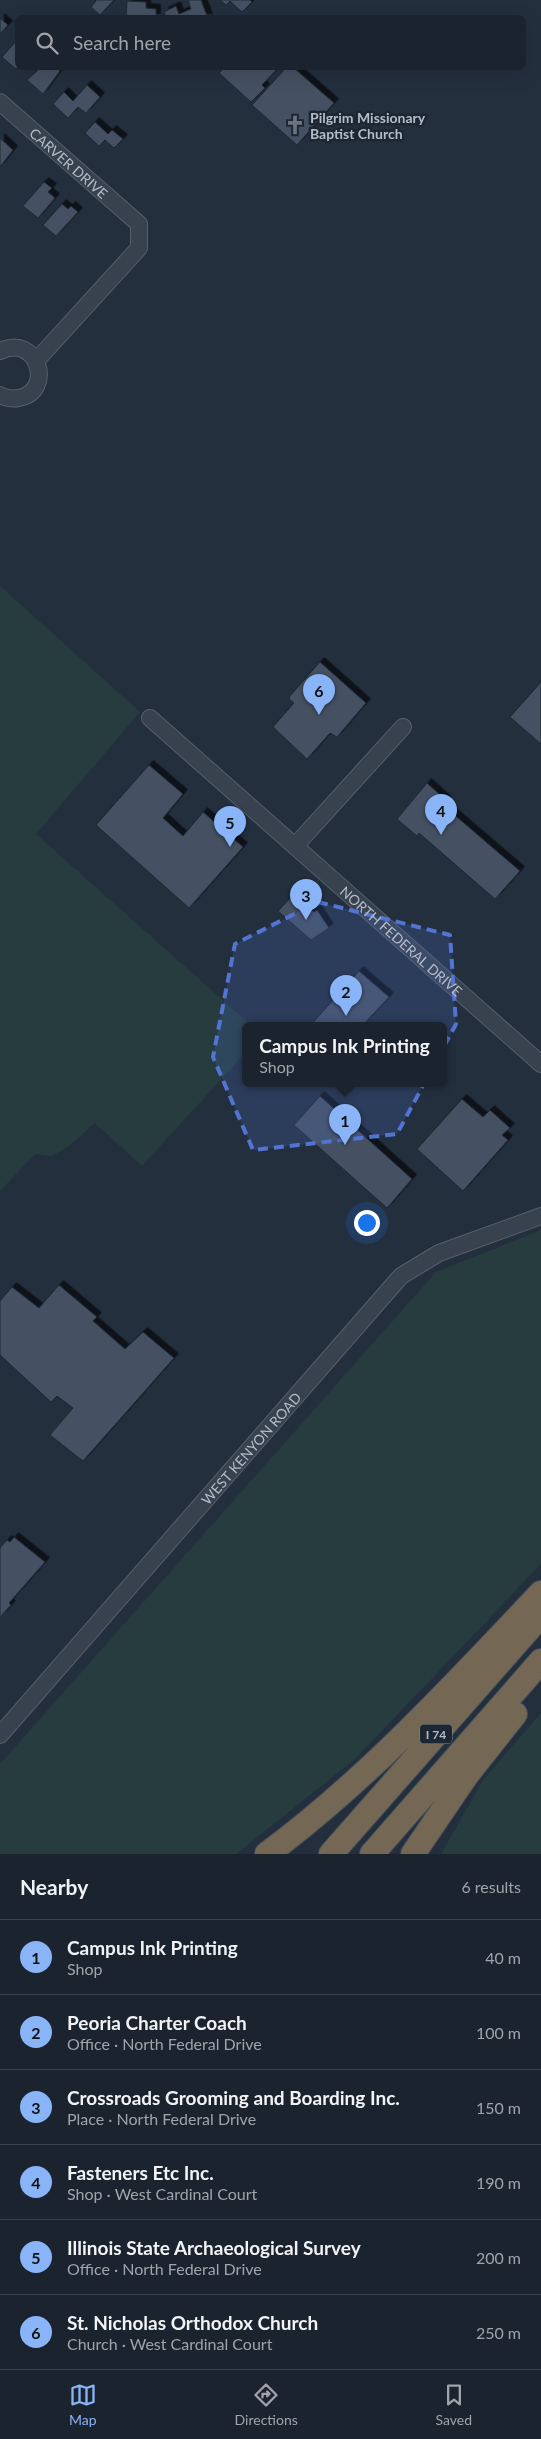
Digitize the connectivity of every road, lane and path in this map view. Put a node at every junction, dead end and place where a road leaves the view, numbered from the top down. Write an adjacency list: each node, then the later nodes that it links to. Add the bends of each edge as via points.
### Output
1 (0, 102): 3 (street, CARVER DRIVE, via 140,224 139,248)
2 (0, 351): 3 (street, via 17,348)
3 (36, 361): 4 (street, via 38,378 29,394 12,399)
4 (0, 395)
5 (150, 718): 7 (street, NORTH FEDERAL DRIVE)
6 (403, 727): 7 (street)
7 (295, 846): 8 (street, NORTH FEDERAL DRIVE)
8 (541, 1064)
9 (541, 1216): 14 (street, WEST KENYON ROAD, via 438,1253 401,1276)
10 (541, 1593): 15 (highway, via 333,1802)
11 (541, 1615): 16 (highway, I 74)
12 (541, 1661): 17 (highway, I 74)
13 (541, 1682): 18 (highway, via 466,1776)
14 (0, 1735)
15 (267, 1854)
16 (331, 1854)
17 (372, 1854)
18 (413, 1854)

